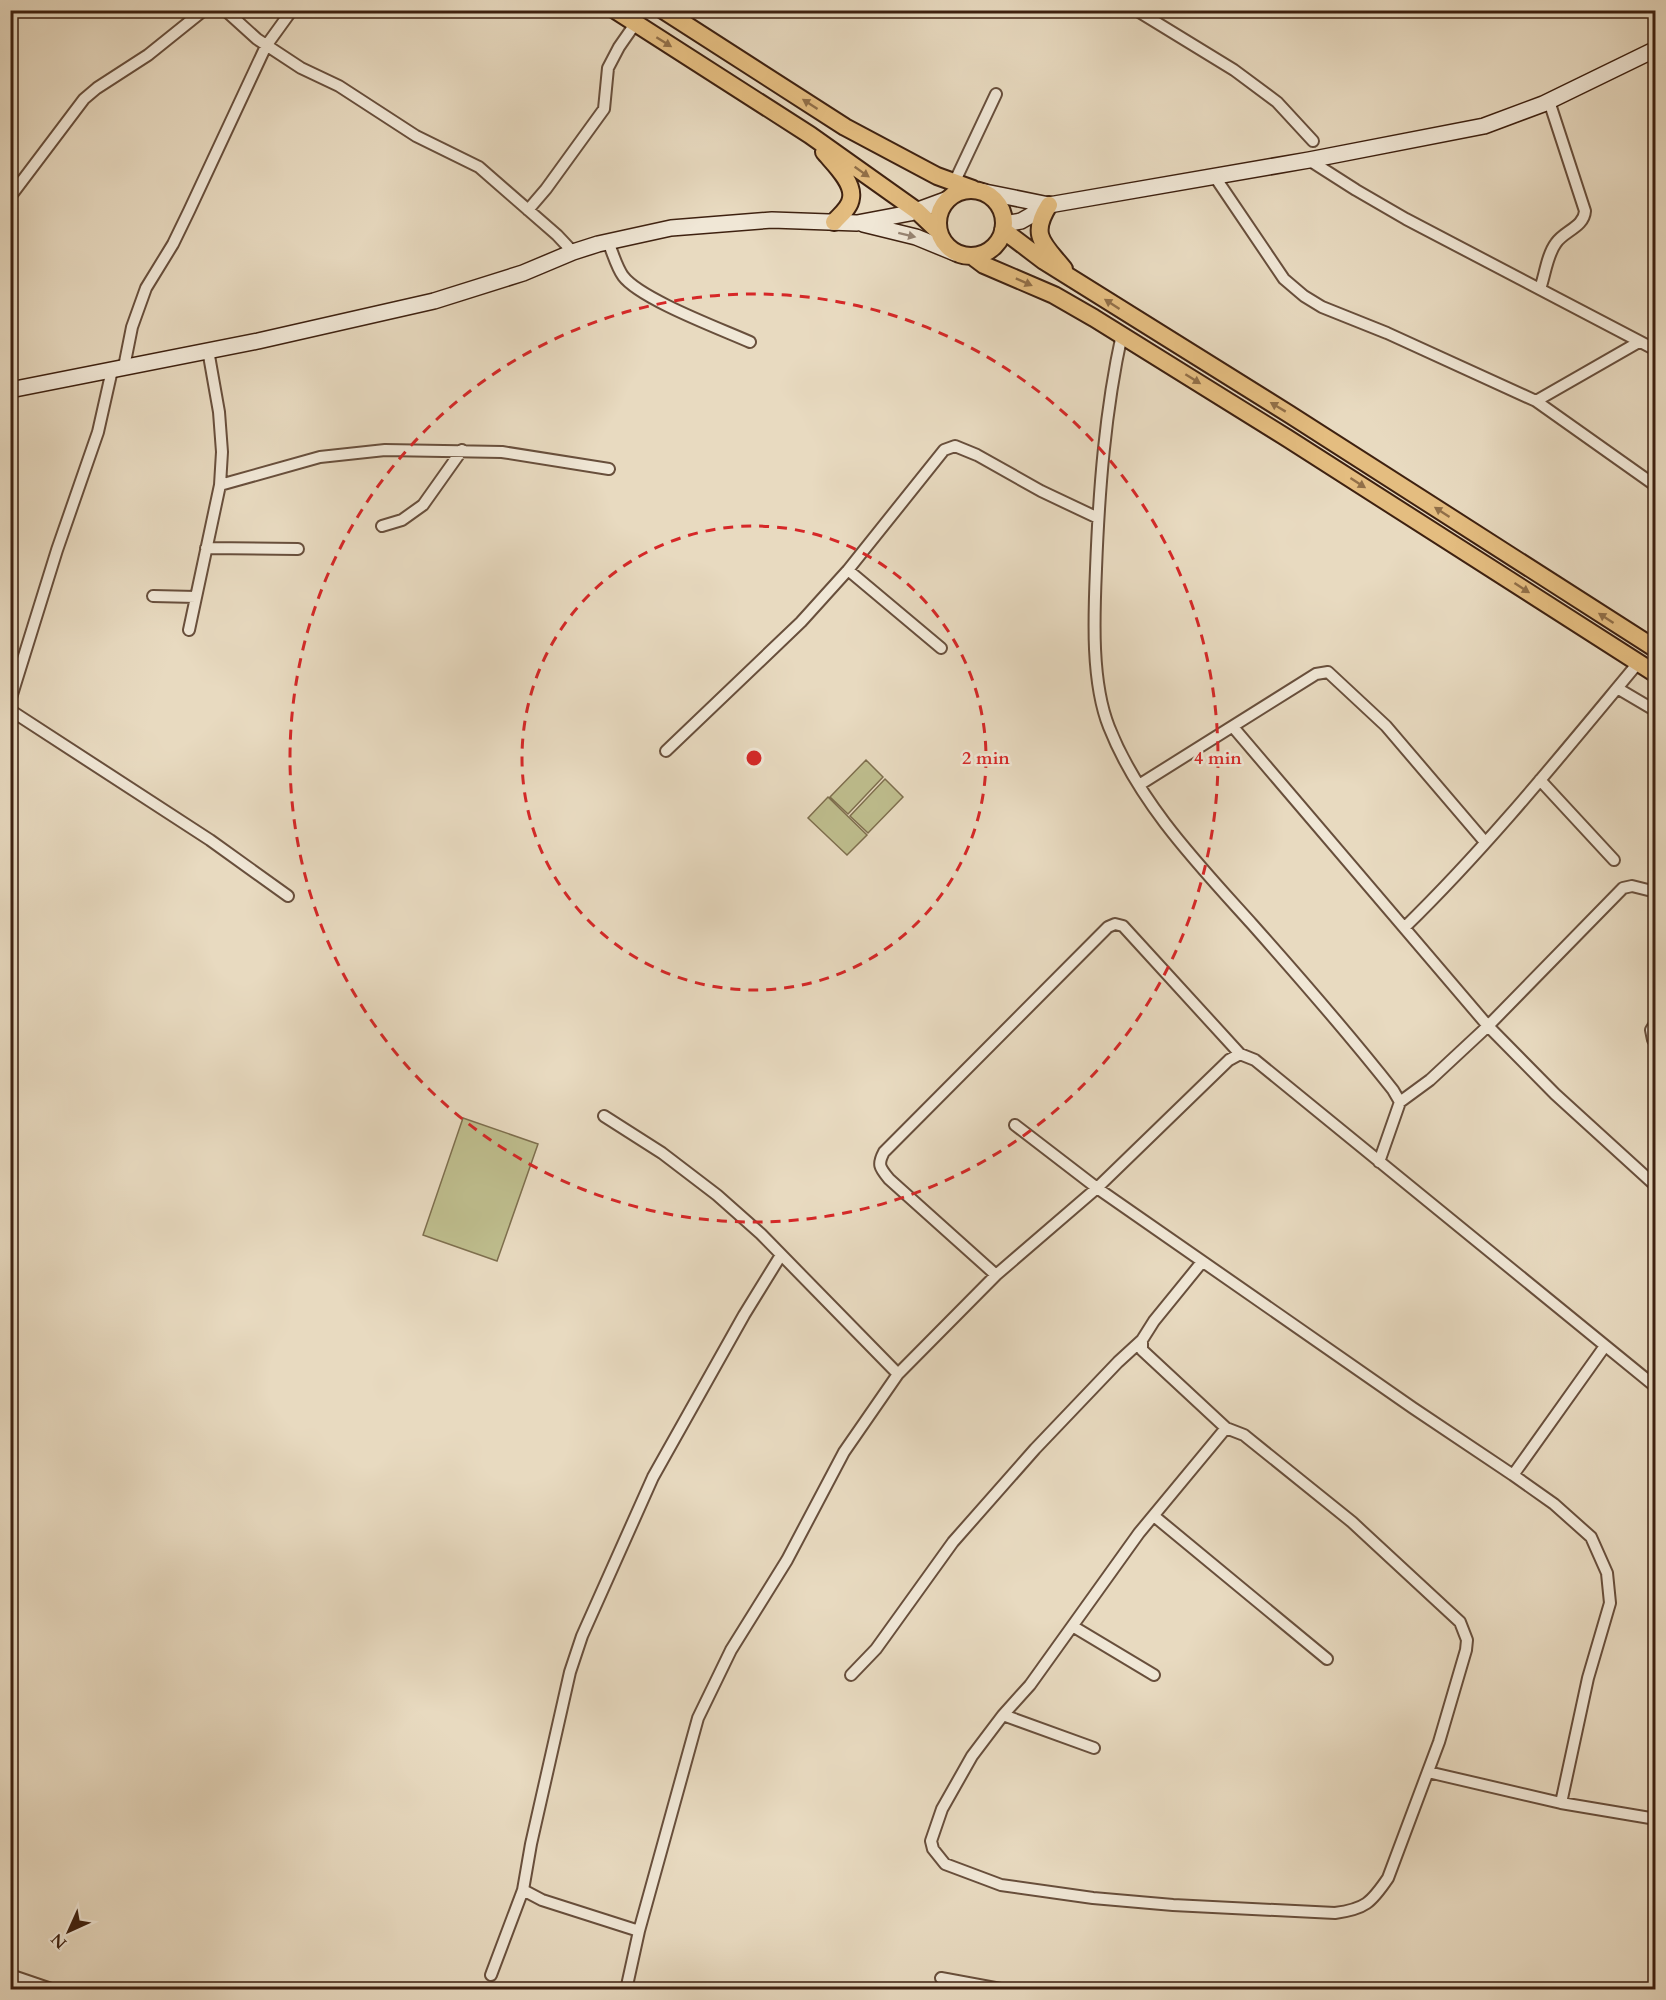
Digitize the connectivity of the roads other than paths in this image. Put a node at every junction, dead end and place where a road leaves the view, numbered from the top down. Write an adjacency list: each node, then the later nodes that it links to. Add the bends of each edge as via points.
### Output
1 (204, 10): 18 (street, via 84,99)
2 (225, 10): 8 (street)
3 (292, 10): 8 (street)
4 (615, 10): 7 (main road)
5 (663, 10): 17 (main road, one-way to 5)
6 (1136, 10): 13 (street, via 1234,70 1277,102)
7 (635, 24): 12 (main road, one-way to 12); 20 (street, via 608,68 604,109)
8 (267, 46): 20 (street, via 416,136 479,167); 36 (street, via 185,219 146,288)
9 (1656, 49): 11 (street)
10 (996, 94): 17 (street)
11 (1549, 101): 14 (street, via 1484,126); 30 (street, via 1585,217 1555,243)
12 (810, 135): 21 (main road, one-way to 21); 22 (main road, via 850,187 846,209)
13 (1313, 141)
14 (1310, 160): 15 (street); 30 (street, via 1406,219)
15 (1215, 177): 19 (street); 38 (street, via 1284,279 1304,296)
16 (976, 190): 17 (main road); 19 (street); 24 (main road, via 1000,206)
17 (951, 191): 21 (street); 25 (main road, via 938,214)
18 (10, 197)
19 (1049, 205): 24 (street); 29 (main road, via 1038,228 1043,243)
20 (528, 210): 27 (street)
21 (917, 211): 23 (street); 25 (main road)
22 (834, 222): 23 (street); 26 (street, via 772,220 671,228)
23 (857, 222): 28 (street, one-way to 28)
24 (1004, 227): 28 (main road, via 990,251); 29 (main road, via 1044,261)
25 (938, 231): 28 (main road, via 942,241)
26 (608, 242): 27 (street); 32 (street, via 632,285)
27 (573, 252): 34 (street, via 523,273 434,301)
28 (964, 254): 31 (main road, one-way to 31, via 1054,296)
29 (1068, 275): 52 (main road, one-way to 29)
30 (1540, 289): 33 (street)
31 (1122, 334): 43 (street, via 1111,381); 53 (main road, one-way to 53)
32 (750, 342)
33 (1639, 342): 35 (street); 38 (street)
34 (208, 350): 36 (street); 41 (street, via 219,412)
35 (1656, 350)
36 (118, 368): 37 (street); 56 (street)
37 (10, 390)
38 (1536, 401): 42 (street)
39 (462, 450): 40 (street, via 502,452); 41 (street, via 385,450 321,457); 44 (street, via 423,505 402,520)
40 (609, 469)
41 (220, 485): 45 (street)
42 (1656, 486)
43 (1098, 518): 47 (street, via 955,446 944,450); 62 (street, via 1094,605 1101,695 1119,751)
44 (382, 526)
45 (206, 548): 46 (street); 49 (street)
46 (298, 549)
47 (848, 570): 51 (street); 60 (street, via 801,622)
48 (153, 596): 49 (street)
49 (196, 597): 50 (street)
50 (189, 630)
51 (941, 648)
52 (1656, 649)
53 (1638, 663): 54 (main road); 55 (street)
54 (1656, 674)
55 (1617, 688): 58 (street); 61 (street)
56 (12, 693)
57 (10, 710): 66 (street, via 210,840)
58 (1656, 711)
59 (1233, 727): 62 (street); 63 (street, via 1316,674 1328,672 1386,726); 67 (street)
60 (666, 751)
61 (1540, 780): 63 (street); 64 (street)
62 (1139, 785): 72 (street, via 1185,849 1286,962)
63 (1485, 842): 67 (street)
64 (1614, 860)
65 (1656, 892): 69 (street, via 1632,886 1623,888)
66 (288, 896)
67 (1404, 927): 69 (street)
68 (1656, 1022): 70 (street, via 1651,1030)
69 (1488, 1026): 72 (street); 76 (street, via 1555,1094)
70 (1656, 1042)
71 (1240, 1054): 75 (street, via 1255,1060); 77 (street, via 1229,1060); 80 (street, via 1123,926 1108,927 879,1161 889,1179)
72 (1400, 1102): 75 (street)
73 (604, 1116): 78 (street, via 689,1173)
74 (1016, 1125): 77 (street)
75 (1379, 1162): 82 (street)
76 (1656, 1186)
77 (1097, 1188): 79 (street); 80 (street)
78 (781, 1256): 83 (street); 97 (street, via 653,1477 582,1636 570,1672)
79 (1202, 1262): 81 (street); 86 (street)
80 (996, 1275): 83 (street)
81 (1142, 1340): 85 (street, via 1142,1350); 90 (street, via 1050,1433 953,1542 876,1648)
82 (1605, 1346): 84 (street); 86 (street)
83 (898, 1374): 98 (street, via 844,1452 787,1560 731,1650 698,1718)
84 (1656, 1387)
85 (1226, 1428): 87 (street); 94 (street, via 1244,1435 1352,1522 1460,1622 1467,1640 1466,1650)
86 (1513, 1475): 95 (street, via 1591,1537 1607,1573 1610,1603 1588,1678)
87 (1154, 1516): 88 (street); 89 (street)
88 (1074, 1627): 91 (street); 92 (street)
89 (1327, 1659)
90 (851, 1675)
91 (1154, 1675)
92 (1003, 1715): 93 (street); 94 (street, via 972,1756 942,1809 931,1841 933,1849 945,1864 1001,1885 1093,1898 1354,1911 1376,1896 1388,1878)
93 (1094, 1748)
94 (1428, 1772): 95 (street)
95 (1561, 1803): 96 (street)
96 (1656, 1819)
97 (523, 1890): 98 (street, via 542,1900); 100 (street)
98 (639, 1931): 103 (street)
99 (10, 1975): 102 (street)
100 (491, 1975)
101 (941, 1978): 104 (street)
102 (54, 1989)
103 (626, 1989)
104 (1006, 1989)

